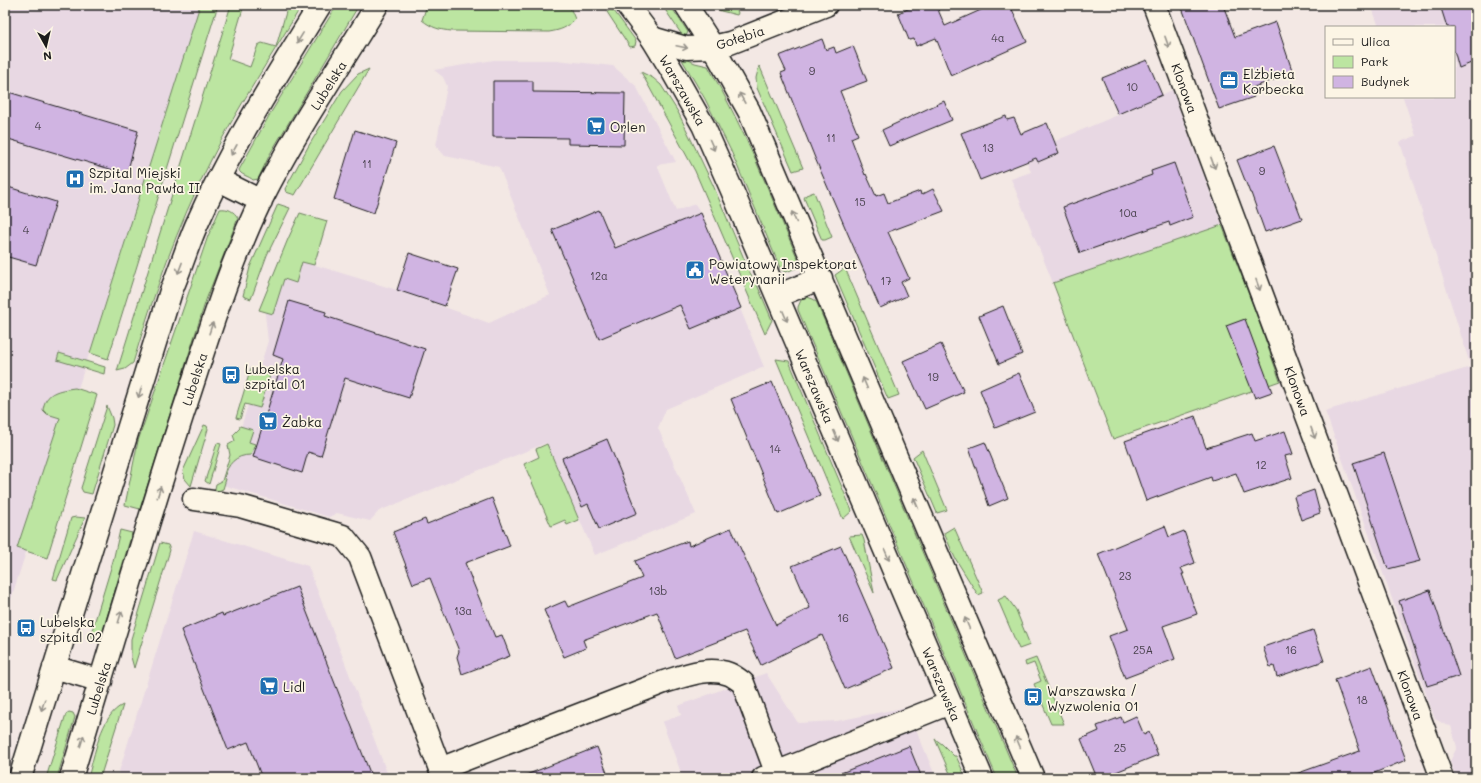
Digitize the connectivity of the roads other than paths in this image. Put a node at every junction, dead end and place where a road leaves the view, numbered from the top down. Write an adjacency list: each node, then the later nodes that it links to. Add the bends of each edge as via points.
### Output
1 (320, 5): 9 (main road, one-way to 9, via 261,102)
2 (377, 5): 10 (main road, Lubelska, via 294,140)
3 (627, 5): 7 (main road, Warszawska)
4 (686, 5): 8 (main road)
5 (826, 5): 8 (main road, Gołębia, via 730,43)
6 (1154, 5): 22 (main road, Klonowa, one-way to 22)
7 (652, 38): 8 (main road, Gołębia, one-way to 8, via 686,48); 12 (main road, Warszawska, one-way to 12, via 703,125)
8 (713, 47): 11 (main road, one-way to 8, via 749,111)
9 (219, 180): 10 (main road); 14 (main road, one-way to 14, via 196,225 171,291)
10 (261, 201): 15 (main road, Lubelska, one-way to 10, via 205,347 232,267)
11 (821, 278): 12 (main road); 21 (main road, one-way to 11)
12 (777, 296): 16 (main road, Warszawska, one-way to 16)
13 (194, 500): 17 (main road, via 240,506 343,536 360,557 440,769 664,682 694,673 712,672 730,674 743,683)
14 (54, 667): 15 (main road); 18 (main road, one-way to 18)
15 (101, 681): 19 (main road, Lubelska, one-way to 15)
16 (950, 703): 17 (main road); 20 (main road, Warszawska)
17 (770, 775)
18 (20, 778)
19 (71, 778)
20 (982, 778)
21 (1033, 778)
22 (1442, 778)

